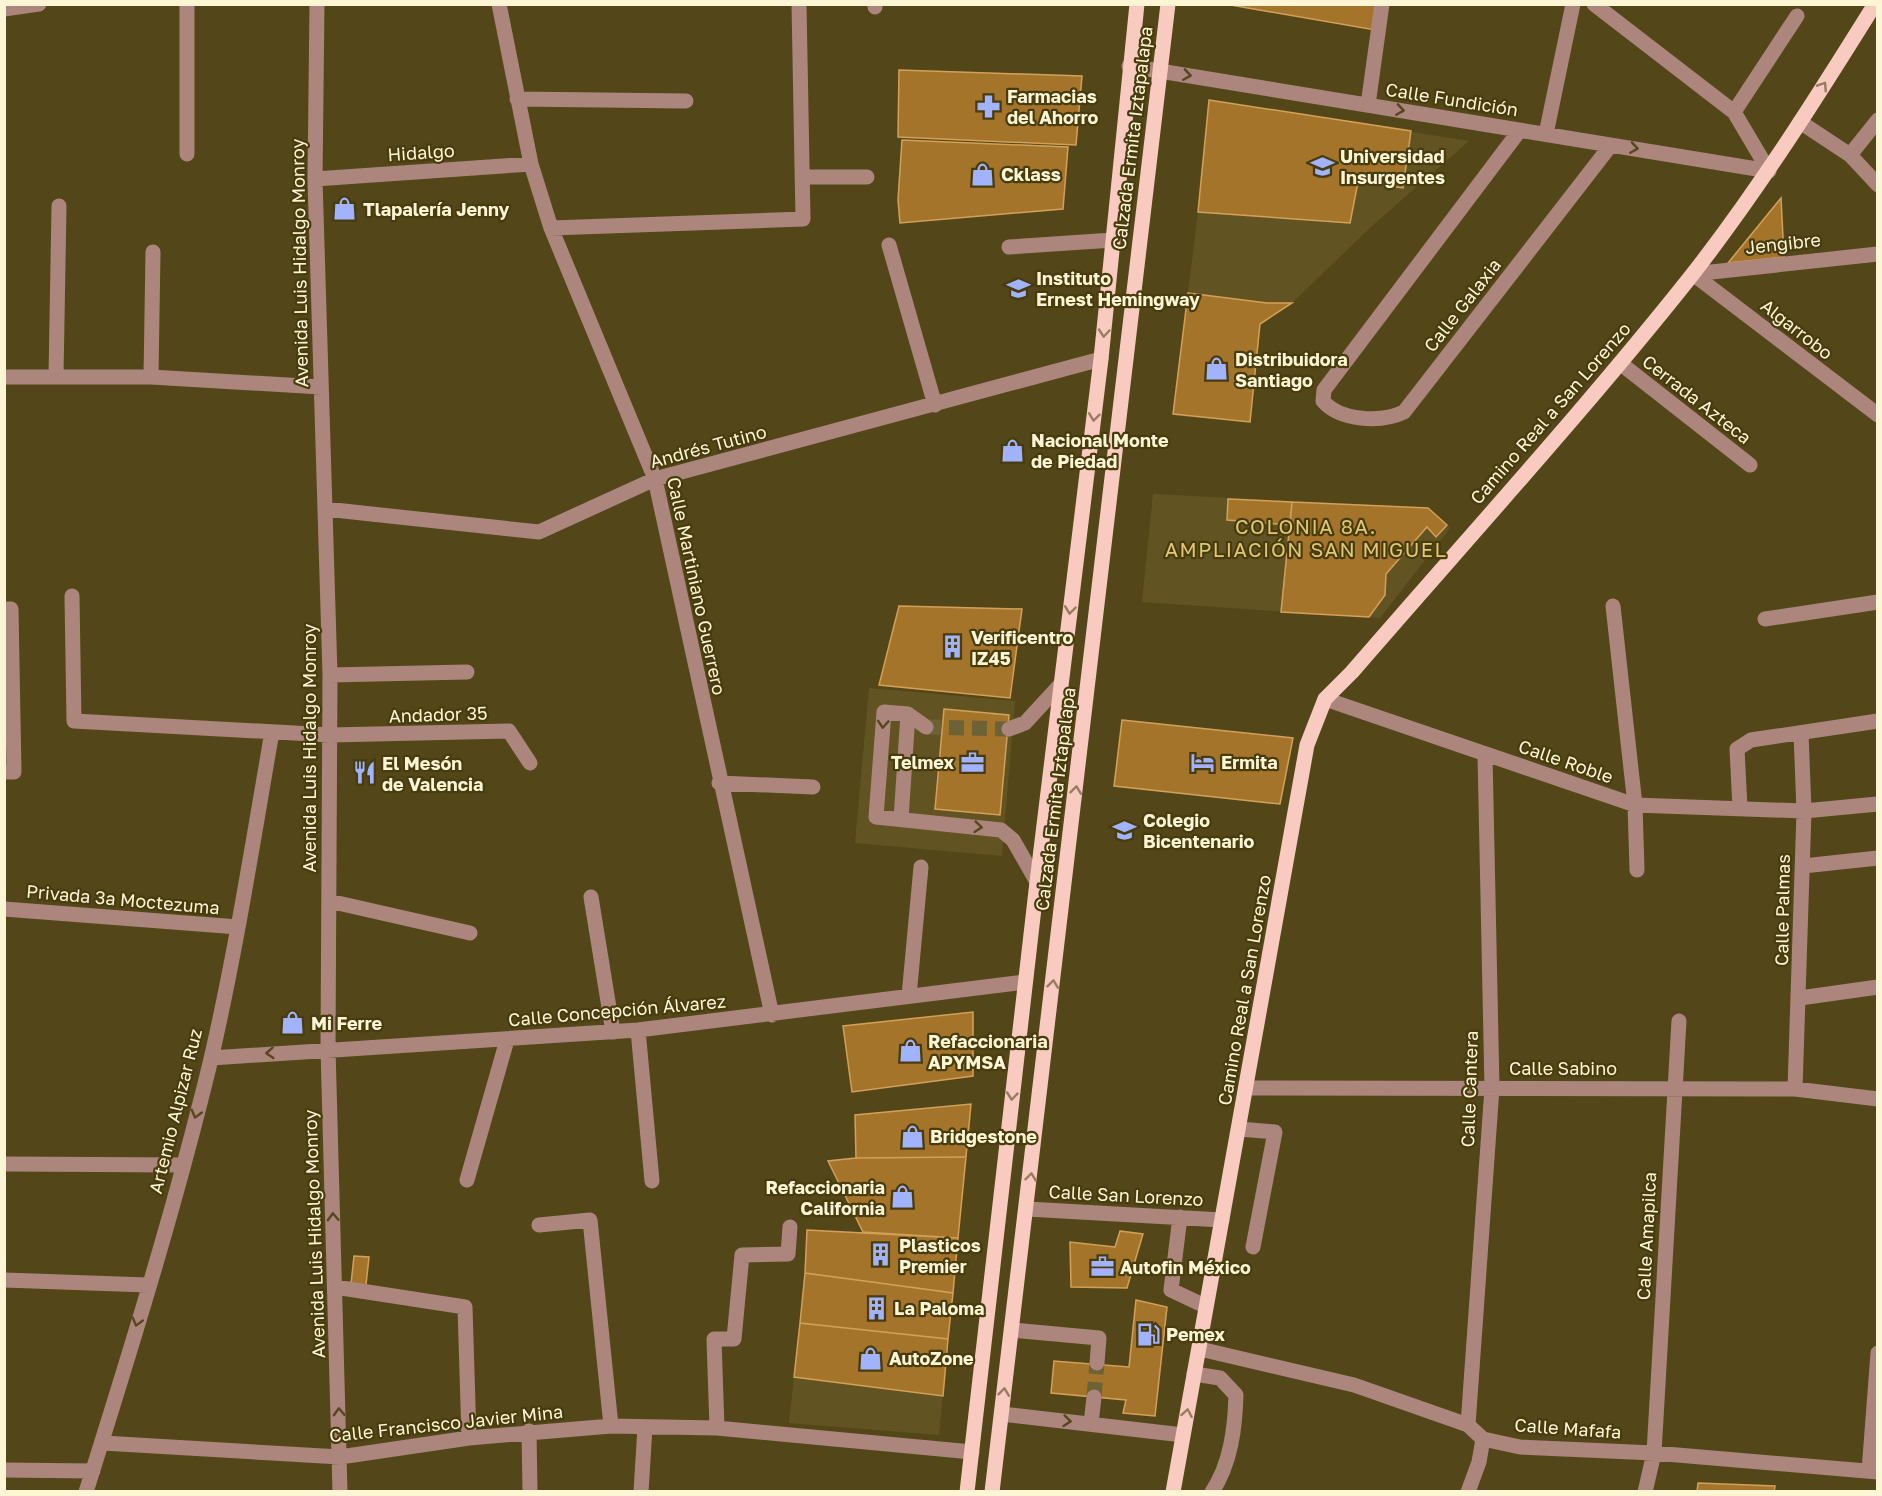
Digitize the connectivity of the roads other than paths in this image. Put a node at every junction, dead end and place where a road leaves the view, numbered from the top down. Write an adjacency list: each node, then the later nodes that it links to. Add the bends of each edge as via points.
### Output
1 (39, 4): 12 (street)
2 (187, 4): 25 (street)
3 (317, 4): 31 (street, Avenida Luis Hidalgo Monroy)
4 (499, 4): 16 (street, Calle Martiniano Guerrero)
5 (799, 4): 29 (street)
6 (1137, 4): 14 (main road, Calzada Ermita Iztapalapa)
7 (1168, 4): 15 (main road, Calzada Ermita Iztapalapa)
8 (1382, 4): 18 (street)
9 (1573, 4): 23 (street)
10 (1594, 4): 19 (street)
11 (1875, 4): 21 (main road, Camino Real a San Lorenzo, one-way to 11)
12 (4, 9)
13 (1797, 16): 19 (street)
14 (1129, 66): 15 (street, Calle Fundición); 35 (main road, Calzada Ermita Iztapalapa)
15 (1160, 71): 18 (street, Calle Fundición, one-way to 18); 109 (main road, Calzada Ermita Iztapalapa, one-way to 15)
16 (517, 99): 17 (street); 27 (street, Calle Martiniano Guerrero)
17 (686, 101)
18 (1368, 105): 22 (street, Calle Fundición, one-way to 22)
19 (1734, 112): 28 (street)
20 (1878, 120): 26 (street)
21 (1800, 122): 26 (street); 28 (main road, Camino Real a San Lorenzo)
22 (1521, 130): 23 (street, Calle Fundición); 24 (street, Calle Galaxia, via 1324,390 1323,402 1330,409 1369,419 1392,418 1404,412)
23 (1546, 134): 24 (street, Calle Fundición)
24 (1611, 144): 28 (street, Calle Fundición, one-way to 28)
25 (188, 154)
26 (1850, 154): 32 (street)
27 (531, 164): 31 (street, Hidalgo); 34 (street, Calle Martiniano Guerrero)
28 (1769, 171): 40 (main road, Camino Real a San Lorenzo)
29 (802, 177): 30 (street); 34 (street, via 803,219)
30 (867, 177)
31 (315, 179): 46 (street, Avenida Luis Hidalgo Monroy)
32 (1878, 185)
33 (59, 206): 44 (street)
34 (551, 228): 50 (street, Calle Martiniano Guerrero)
35 (1113, 240): 37 (street); 41 (main road, Calzada Ermita Iztapalapa, one-way to 41)
36 (889, 244): 47 (street)
37 (1009, 247)
38 (153, 252): 45 (street)
39 (1878, 254): 40 (street, Jengibre)
40 (1693, 274): 42 (main road, Camino Real a San Lorenzo); 48 (street, Algarrobo)
41 (1101, 359): 47 (street, Andrés Tutino); 59 (main road, Calzada Ermita Iztapalapa, one-way to 59)
42 (1620, 363): 49 (street, Cerrada Azteca); 60 (main road, Camino Real a San Lorenzo)
43 (4, 377): 44 (street)
44 (56, 377): 45 (street)
45 (152, 377): 46 (street)
46 (321, 387): 51 (street, Avenida Luis Hidalgo Monroy)
47 (935, 405): 50 (street, Andrés Tutino)
48 (1878, 416)
49 (1750, 465)
50 (655, 479): 51 (street, Andrés Tutino, via 539,532); 71 (street, Calle Martiniano Guerrero)
51 (325, 509): 58 (street, Avenida Luis Hidalgo Monroy)
52 (72, 596): 65 (street, via 74,721)
53 (1878, 602): 56 (street)
54 (1613, 606): 74 (street)
55 (4, 609): 70 (street, via 11,609 14,772)
56 (1765, 619)
57 (467, 672): 58 (street)
58 (330, 675): 67 (street, Avenida Luis Hidalgo Monroy)
59 (1060, 685): 64 (street, via 1025,723); 82 (main road, Calzada Ermita Iztapalapa)
60 (1325, 699): 68 (street, Calle Roble); 99 (main road, Camino Real a San Lorenzo, via 1307,745)
61 (908, 714): 63 (street); 77 (street); 77 (street, one-way to 77, via 884,712 876,817)
62 (1878, 721): 66 (street)
63 (926, 727)
64 (1009, 729)
65 (272, 732): 67 (street); 86 (street, Artemio Alpizar Ruz)
66 (1802, 733): 75 (street, via 1751,740 1737,749); 76 (street, Calle Palmas)
67 (330, 735): 69 (street, Andador 35, via 509,731); 84 (street, Avenida Luis Hidalgo Monroy)
68 (1485, 754): 74 (street, Calle Roble); 100 (street, Calle Cantera)
69 (530, 764)
70 (4, 772)
71 (719, 783): 72 (street); 92 (street, Calle Martiniano Guerrero)
72 (813, 787)
73 (1878, 804): 76 (street, Calle Roble)
74 (1635, 805): 75 (street, Calle Roble); 81 (street)
75 (1740, 808): 76 (street, Calle Roble)
76 (1804, 812): 79 (street, Calle Palmas)
77 (901, 819): 82 (street, one-way to 82, via 1001,830 1013,840)
78 (1878, 858): 79 (street)
79 (1803, 866): 91 (street, Calle Palmas)
80 (921, 867): 90 (street)
81 (1637, 870)
82 (1037, 882): 88 (main road, Calzada Ermita Iztapalapa)
83 (591, 897): 95 (street)
84 (329, 901): 87 (street); 97 (street, Avenida Luis Hidalgo Monroy)
85 (4, 909): 86 (street, Privada 3ª Moctezuma)
86 (238, 927): 98 (street, Artemio Alpizar Ruz)
87 (470, 933)
88 (1025, 982): 90 (street, Calle Concepción Álvarez); 136 (main road, Calzada Ermita Iztapalapa, one-way to 136)
89 (1878, 987): 91 (street)
90 (909, 996): 92 (street, Calle Concepción Álvarez)
91 (1800, 998): 102 (street, Calle Palmas)
92 (772, 1015): 94 (street, Calle Concepción Álvarez)
93 (1679, 1021): 101 (street, Calle Amapilca)
94 (638, 1030): 95 (street, Calle Concepción Álvarez); 108 (street)
95 (614, 1032): 96 (street, Calle Concepción Álvarez)
96 (507, 1040): 97 (street, Calle Concepción Álvarez); 107 (street)
97 (328, 1048): 98 (street, Calle Concepción Álvarez, one-way to 98); 117 (street, Avenida Luis Hidalgo Monroy, one-way to 97)
98 (211, 1058): 106 (street, Artemio Alpizar Ruz, one-way to 106)
99 (1247, 1088): 100 (street, Calle Sabino); 104 (main road, Camino Real a San Lorenzo)
100 (1492, 1088): 101 (street, Calle Sabino); 127 (street, Calle Cantera)
101 (1674, 1088): 102 (street, Calle Sabino); 137 (street, Calle Amapilca)
102 (1795, 1089): 103 (street, Calle Sabino)
103 (1878, 1099)
104 (1239, 1129): 111 (main road, Camino Real a San Lorenzo); 114 (street, via 1275,1132)
105 (4, 1164): 106 (street)
106 (183, 1165): 116 (street, Artemio Alpizar Ruz)
107 (467, 1180)
108 (652, 1181)
109 (1027, 1209): 110 (street, Calle San Lorenzo); 119 (main road, Calzada Ermita Iztapalapa)
110 (1180, 1217): 111 (street, Calle San Lorenzo); 118 (street, via 1171,1290)
111 (1222, 1220): 118 (main road, Camino Real a San Lorenzo)
112 (539, 1225): 128 (street, via 590,1220)
113 (790, 1227): 130 (street, via 788,1254 742,1255 734,1340 714,1339)
114 (1253, 1247)
115 (4, 1280): 116 (street)
116 (148, 1285): 135 (street, Artemio Alpizar Ruz, one-way to 135)
117 (335, 1287): 133 (street, via 465,1307); 138 (street, Avenida Luis Hidalgo Monroy, one-way to 117)
118 (1205, 1306): 120 (main road, Camino Real a San Lorenzo)
119 (1012, 1330): 122 (street, via 1099,1338); 125 (main road, Calzada Ermita Iztapalapa, one-way to 119)
120 (1200, 1349): 123 (main road, Camino Real a San Lorenzo); 127 (street, via 1354,1385)
121 (1878, 1353): 141 (street)
122 (1097, 1363)
123 (1194, 1374): 132 (main road, Camino Real a San Lorenzo, one-way to 123); 149 (street, via 1220,1378 1236,1395 1228,1457)
124 (1094, 1397): 126 (street)
125 (1002, 1414): 126 (street, one-way to 126); 147 (main road, Calzada Ermita Iztapalapa)
126 (1092, 1424): 132 (street)
127 (1468, 1425): 134 (street)
128 (611, 1426): 129 (street, Calle Francisco Javier Mina); 131 (street, Calle Francisco Javier Mina)
129 (645, 1427): 130 (street, Calle Francisco Javier Mina); 145 (street)
130 (717, 1428): 136 (street, Calle Francisco Javier Mina)
131 (529, 1431): 133 (street, Calle Francisco Javier Mina); 144 (street)
132 (1183, 1435): 148 (main road, Camino Real a San Lorenzo)
133 (468, 1438): 138 (street, Calle Francisco Javier Mina)
134 (1483, 1439): 137 (street, Calle Mafafa, via 1520,1447); 150 (street)
135 (103, 1443): 138 (street, Calle Francisco Javier Mina); 140 (street, Artemio Alpizar Ruz)
136 (972, 1452): 146 (main road, Calzada Ermita Iztapalapa)
137 (1654, 1453): 141 (street, Calle Mafafa); 151 (street, Calle Amapilca)
138 (340, 1457): 143 (street, Avenida Luis Hidalgo Monroy)
139 (4, 1470): 140 (street)
140 (93, 1471): 142 (street, Artemio Alpizar Ruz)
141 (1875, 1471)
142 (86, 1491)
143 (340, 1491)
144 (530, 1491)
145 (641, 1491)
146 (967, 1491)
147 (992, 1491)
148 (1173, 1491)
149 (1212, 1491)
150 (1468, 1491)
151 (1646, 1491)

